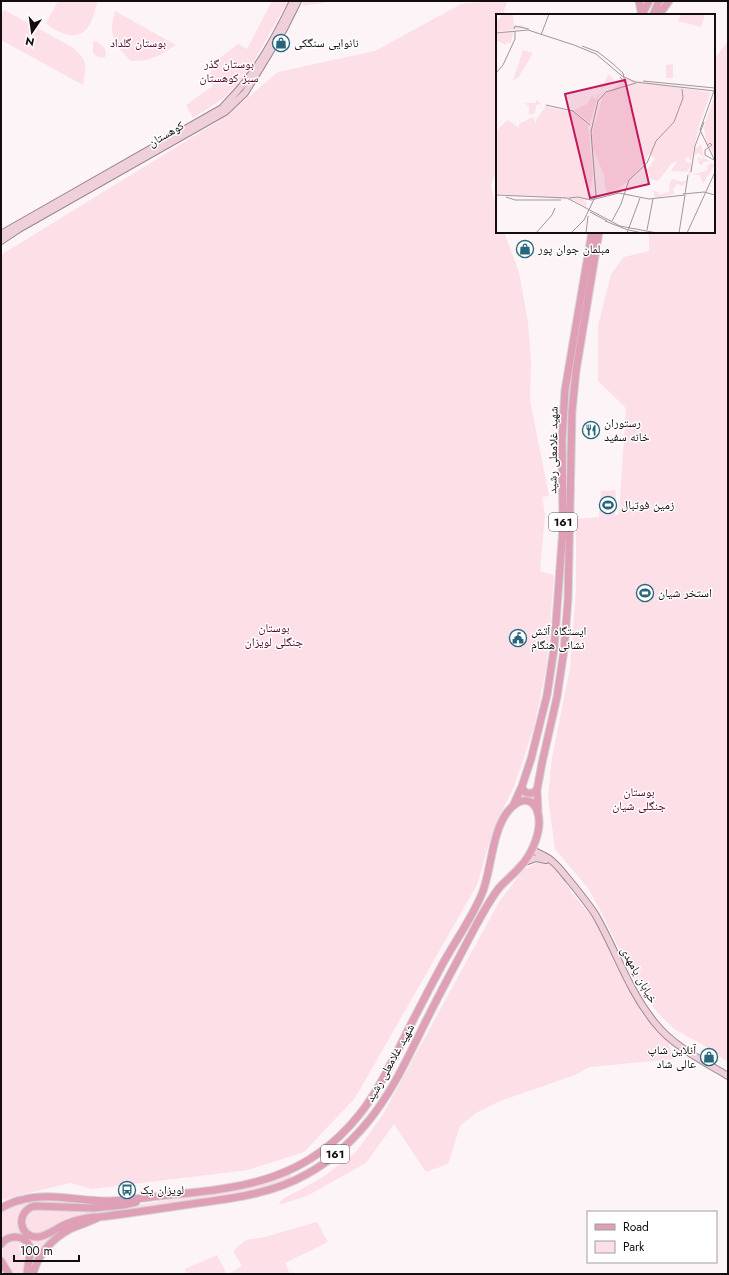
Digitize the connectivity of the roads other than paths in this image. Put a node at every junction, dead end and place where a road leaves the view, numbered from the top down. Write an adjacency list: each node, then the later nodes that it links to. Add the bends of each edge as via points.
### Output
1 (293, 1): 7 (main road, کوهستان)
2 (298, 1): 7 (main road, کوهستان)
3 (639, 1): 8 (main road)
4 (649, 1): 9 (main road)
5 (658, 1): 10 (main road)
6 (669, 1): 11 (main road)
7 (292, 10): 14 (main road, کوهستان, via 256,66 222,108); 15 (main road, کوهستان, via 272,50 245,93 225,112)
8 (641, 14)
9 (642, 14)
10 (652, 14)
11 (660, 14)
12 (592, 233): 16 (main road, شهید غلامعلی رشید / 161, via 565,390 562,527 554,649 547,695)
13 (599, 233): 17 (main road, شهید غلامعلی رشید / 161, via 573,398 568,599 564,650 557,697)
14 (1, 234)
15 (1, 241)
16 (522, 786): 17 (main road, via 527,793 532,794); 18 (main road, شهید غلامعلی رشید / 161)
17 (537, 790): 19 (main road, شهید غلامعلی رشید / 161)
18 (512, 808): 19 (main road, via 517,802 524,800 529,801); 24 (main road, شهید غلامعلی رشید / 161, via 503,818 497,832 483,891 469,919 380,1084 370,1101 345,1131 308,1161 275,1176 228,1188)
19 (538, 811): 20 (main road, شهید غلامعلی رشید, via 537,839)
20 (532, 850): 21 (main road, شهید غلامعلی رشید); 22 (main road)
21 (525, 862): 22 (main road, via 543,858); 28 (main road, شهید غلامعلی رشید / 161, via 502,884 484,911 385,1097 367,1123 338,1152 308,1174 274,1188 229,1199)
22 (555, 863): 23 (main road, خیابان یامهدی, via 585,899 629,984 656,1024 687,1050)
23 (728, 1076)
24 (156, 1196): 25 (main road, شهید غلامعلی رشید / 161, via 107,1201 39,1197); 28 (main road, via 100,1208 34,1206 24,1212 21,1221 23,1230 39,1237 74,1221)
25 (18, 1200): 26 (main road); 27 (main road, شهید غلامعلی رشید / 161)
26 (1, 1204)
27 (1, 1208)
28 (99, 1217): 33 (main road, شهید غلامعلی رشید / 161, via 71,1229 54,1240 40,1256)
29 (1, 1244): 32 (main road, via 16,1236 24,1240 30,1249)
30 (1, 1261): 31 (main road)
31 (9, 1274)
32 (27, 1274)
33 (33, 1274)

